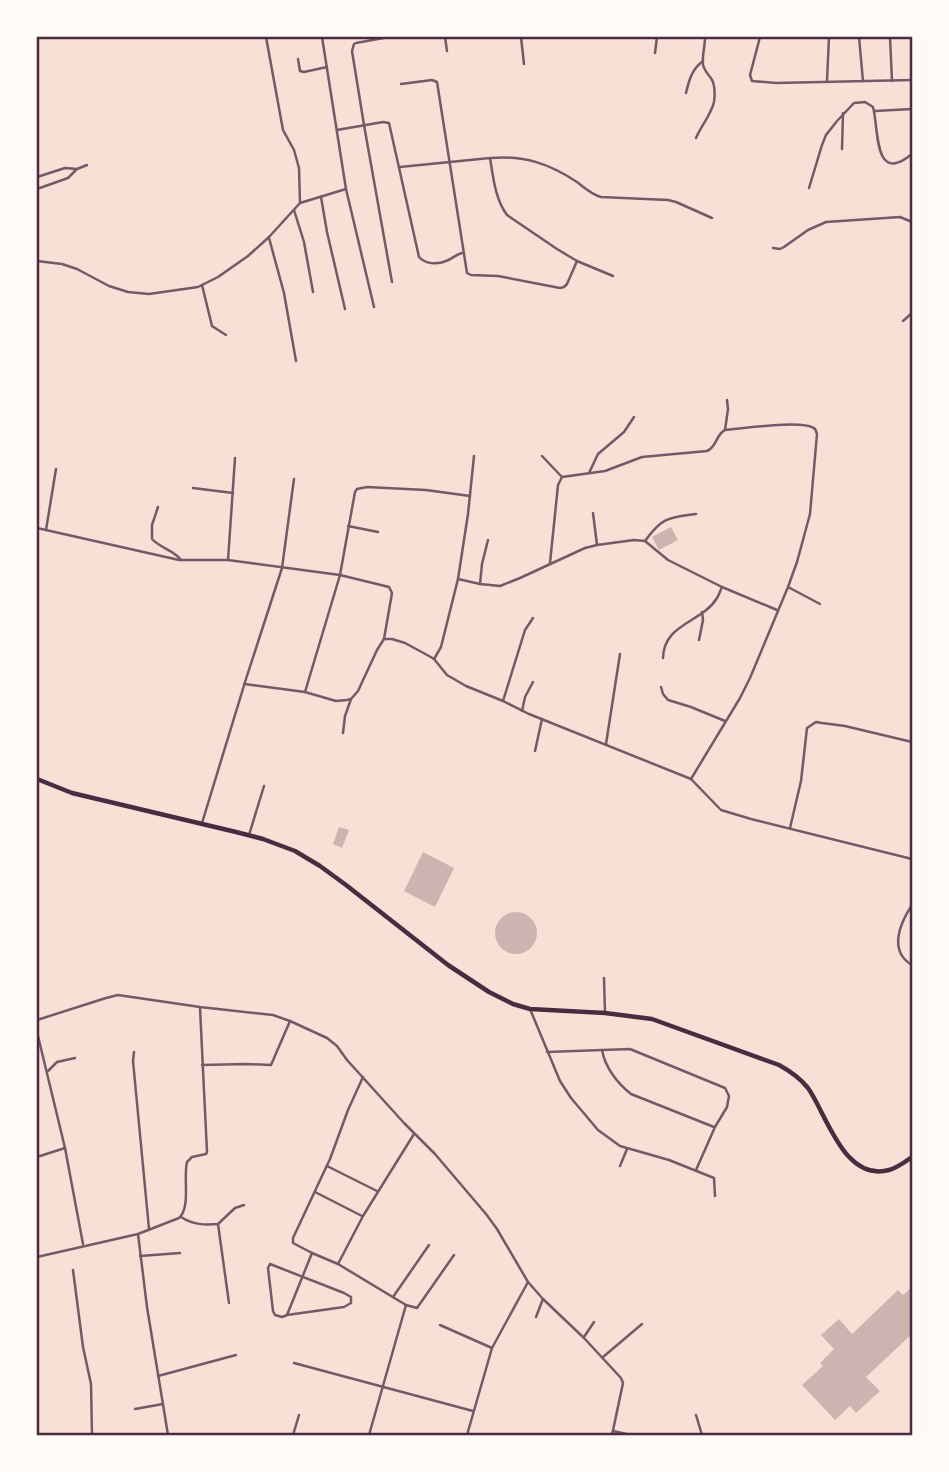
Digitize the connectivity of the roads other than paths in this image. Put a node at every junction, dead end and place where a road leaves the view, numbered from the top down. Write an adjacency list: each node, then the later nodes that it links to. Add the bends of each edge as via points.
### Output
1 (266, 37): 42 (street, via 283,130 299,168)
2 (322, 37): 17 (street)
3 (389, 37): 27 (street, via 360,41 352,47)
4 (445, 37): 12 (street)
5 (521, 37): 16 (street)
6 (657, 37): 13 (street)
7 (705, 37): 15 (street)
8 (760, 37): 19 (street, via 752,81)
9 (829, 37): 19 (street)
10 (859, 37): 20 (street)
11 (890, 37): 21 (street)
12 (447, 51)
13 (656, 53)
14 (298, 59): 17 (street, via 300,71)
15 (703, 61): 23 (street, via 691,76); 29 (street, via 715,99)
16 (524, 64)
17 (327, 67): 28 (street)
18 (912, 80): 21 (street)
19 (827, 81): 20 (street)
20 (863, 81): 21 (street)
21 (892, 81)
22 (401, 85): 33 (street, via 436,82)
23 (686, 93)
24 (912, 109): 25 (street)
25 (875, 111): 26 (street, via 859,101); 31 (street, via 884,160 895,163)
26 (844, 113): 30 (street); 38 (street, via 827,135)
27 (363, 125): 28 (street); 35 (street, via 389,123); 52 (street)
28 (337, 130): 40 (street)
29 (696, 138)
30 (842, 149)
31 (912, 154)
32 (490, 158): 33 (street); 44 (street, via 531,160 567,176 593,195 668,200); 50 (street, via 506,215)
33 (449, 161): 35 (street); 48 (street)
34 (87, 165): 36 (street)
35 (400, 167): 48 (street, via 421,260 446,261)
36 (77, 169): 37 (street); 39 (street, via 68,178)
37 (37, 177)
38 (809, 188)
39 (37, 189)
40 (346, 189): 41 (street); 55 (street)
41 (321, 197): 42 (street); 56 (street)
42 (300, 203): 43 (street)
43 (294, 209): 46 (street); 54 (street)
44 (712, 218)
45 (912, 222): 47 (street, via 900,217 826,222 784,247)
46 (269, 237): 53 (street); 60 (street)
47 (773, 248)
48 (463, 252): 50 (street, via 469,274 560,288 567,284)
49 (37, 261): 53 (street, via 77,269 128,292 157,293)
50 (577, 261): 51 (street)
51 (613, 276)
52 (392, 282)
53 (202, 285): 59 (street, via 212,326)
54 (313, 292)
55 (374, 307)
56 (345, 309)
57 (912, 313): 58 (street)
58 (903, 321)
59 (226, 335)
60 (296, 362)
61 (727, 400): 63 (street)
62 (634, 416): 68 (street, via 624,432 598,454)
63 (725, 430): 68 (street, via 707,451 642,457); 92 (street, via 792,425 812,427 817,434 810,514)
64 (474, 456): 73 (street)
65 (542, 456): 69 (street)
66 (235, 458): 72 (street)
67 (55, 469): 79 (street)
68 (589, 474): 69 (street)
69 (562, 477): 86 (street)
70 (294, 480): 87 (street)
71 (193, 488): 72 (street)
72 (233, 493): 85 (street)
73 (470, 496): 77 (street, via 361,488 355,492); 89 (street)
74 (158, 508): 84 (street, via 152,538)
75 (593, 513): 83 (street)
76 (696, 514): 82 (street, via 662,521)
77 (348, 526): 80 (street); 88 (street)
78 (37, 528): 79 (street)
79 (46, 530): 84 (street)
80 (378, 532)
81 (488, 540): 90 (street)
82 (645, 541): 83 (street); 91 (street, via 668,560)
83 (597, 545): 86 (street)
84 (181, 560): 85 (street)
85 (228, 560): 87 (street)
86 (550, 564): 90 (street, via 500,586)
87 (282, 568): 88 (street); 103 (street)
88 (340, 575): 97 (street, via 389,587); 105 (street)
89 (458, 579): 90 (street); 101 (street)
90 (480, 584)
91 (722, 587): 94 (street); 95 (street)
92 (788, 587): 93 (street); 95 (street)
93 (820, 604)
94 (702, 611): 98 (street); 100 (street, via 671,634)
95 (778, 611): 110 (street, via 750,678)
96 (533, 618): 107 (street)
97 (384, 639): 101 (street, via 405,643); 106 (street)
98 (699, 640)
99 (620, 654): 113 (street)
100 (663, 658)
101 (434, 659): 107 (street, via 455,680)
102 (533, 682): 108 (street)
103 (244, 684): 105 (street); 118 (street)
104 (661, 687): 110 (street, via 668,700)
105 (305, 692): 106 (street, via 336,701)
106 (351, 699): 111 (street)
107 (503, 701): 108 (street)
108 (523, 711): 109 (street)
109 (542, 719): 113 (street); 114 (street)
110 (725, 721): 116 (street)
111 (343, 733)
112 (912, 742): 119 (street, via 845,726 810,725)
113 (606, 744): 116 (street)
114 (535, 751)
115 (37, 779): 118 (main road, via 72,793)
116 (691, 779): 119 (street, via 721,810)
117 (264, 786): 120 (street)
118 (201, 824): 120 (main road)
119 (790, 828): 121 (street)
120 (249, 835): 126 (main road, via 295,851 320,866 448,965 499,998)
121 (912, 859)
122 (912, 905): 123 (street, via 898,939 900,953)
123 (912, 965)
124 (604, 978): 127 (street)
125 (200, 1007): 128 (street, via 118,995); 129 (street); 135 (street)
126 (530, 1009): 127 (main road); 133 (street)
127 (605, 1013): 143 (main road, via 652,1019 789,1071 806,1086 835,1139 860,1166 886,1171)
128 (37, 1020)
129 (290, 1021): 135 (street, via 271,1065); 137 (street, via 327,1038)
130 (37, 1032): 136 (street)
131 (602, 1050): 133 (street); 138 (street, via 626,1090); 138 (street, via 630,1049 725,1088 727,1107)
132 (134, 1052): 154 (street)
133 (547, 1052): 141 (street, via 578,1107 606,1136)
134 (75, 1058): 136 (street, via 58,1062)
135 (202, 1065): 152 (street, via 207,1152 187,1162 186,1206)
136 (47, 1072): 140 (street)
137 (363, 1077): 139 (street); 144 (street)
138 (715, 1127): 146 (street)
139 (414, 1134): 148 (street); 166 (street, via 486,1214)
140 (65, 1148): 142 (street); 156 (street)
141 (627, 1149): 145 (street); 146 (street)
142 (37, 1157)
143 (912, 1157)
144 (327, 1166): 147 (street); 148 (street)
145 (620, 1167)
146 (696, 1170): 149 (street, via 714,1178)
147 (315, 1192): 151 (street); 159 (street, via 292,1241)
148 (378, 1192): 151 (street)
149 (715, 1196)
150 (244, 1205): 153 (street)
151 (363, 1216): 163 (street)
152 (181, 1217): 153 (street, via 198,1224); 154 (street)
153 (218, 1224): 169 (street)
154 (149, 1229): 155 (street)
155 (138, 1234): 156 (street); 160 (street)
156 (84, 1245): 162 (street)
157 (429, 1245): 167 (street)
158 (180, 1253): 160 (street)
159 (312, 1253): 163 (street); 165 (street)
160 (140, 1255): 181 (street)
161 (454, 1255): 170 (street, via 418,1308)
162 (37, 1257)
163 (338, 1264): 167 (street)
164 (73, 1270): 189 (street, via 91,1384)
165 (302, 1276): 171 (street); 171 (street, via 269,1265 273,1311 280,1317); 171 (street, via 344,1293 351,1303)
166 (528, 1282): 168 (street); 177 (street)
167 (393, 1297): 170 (street)
168 (542, 1299): 172 (street); 176 (street)
169 (229, 1303)
170 (406, 1305): 182 (street)
171 (287, 1315)
172 (536, 1317)
173 (594, 1322): 176 (street)
174 (642, 1324): 179 (street)
175 (440, 1325): 177 (street)
176 (584, 1338): 179 (street)
177 (492, 1348): 185 (street)
178 (236, 1356): 181 (street)
179 (603, 1357): 188 (street, via 623,1383)
180 (294, 1363): 182 (street)
181 (158, 1376): 183 (street)
182 (383, 1387): 185 (street); 192 (street)
183 (163, 1404): 184 (street); 190 (street)
184 (135, 1409)
185 (473, 1411): 193 (street)
186 (299, 1415): 191 (street)
187 (696, 1415): 195 (street)
188 (613, 1433): 194 (street)
189 (92, 1435)
190 (167, 1435)
191 (293, 1435)
192 (369, 1435)
193 (467, 1435)
194 (631, 1435)
195 (702, 1435)

